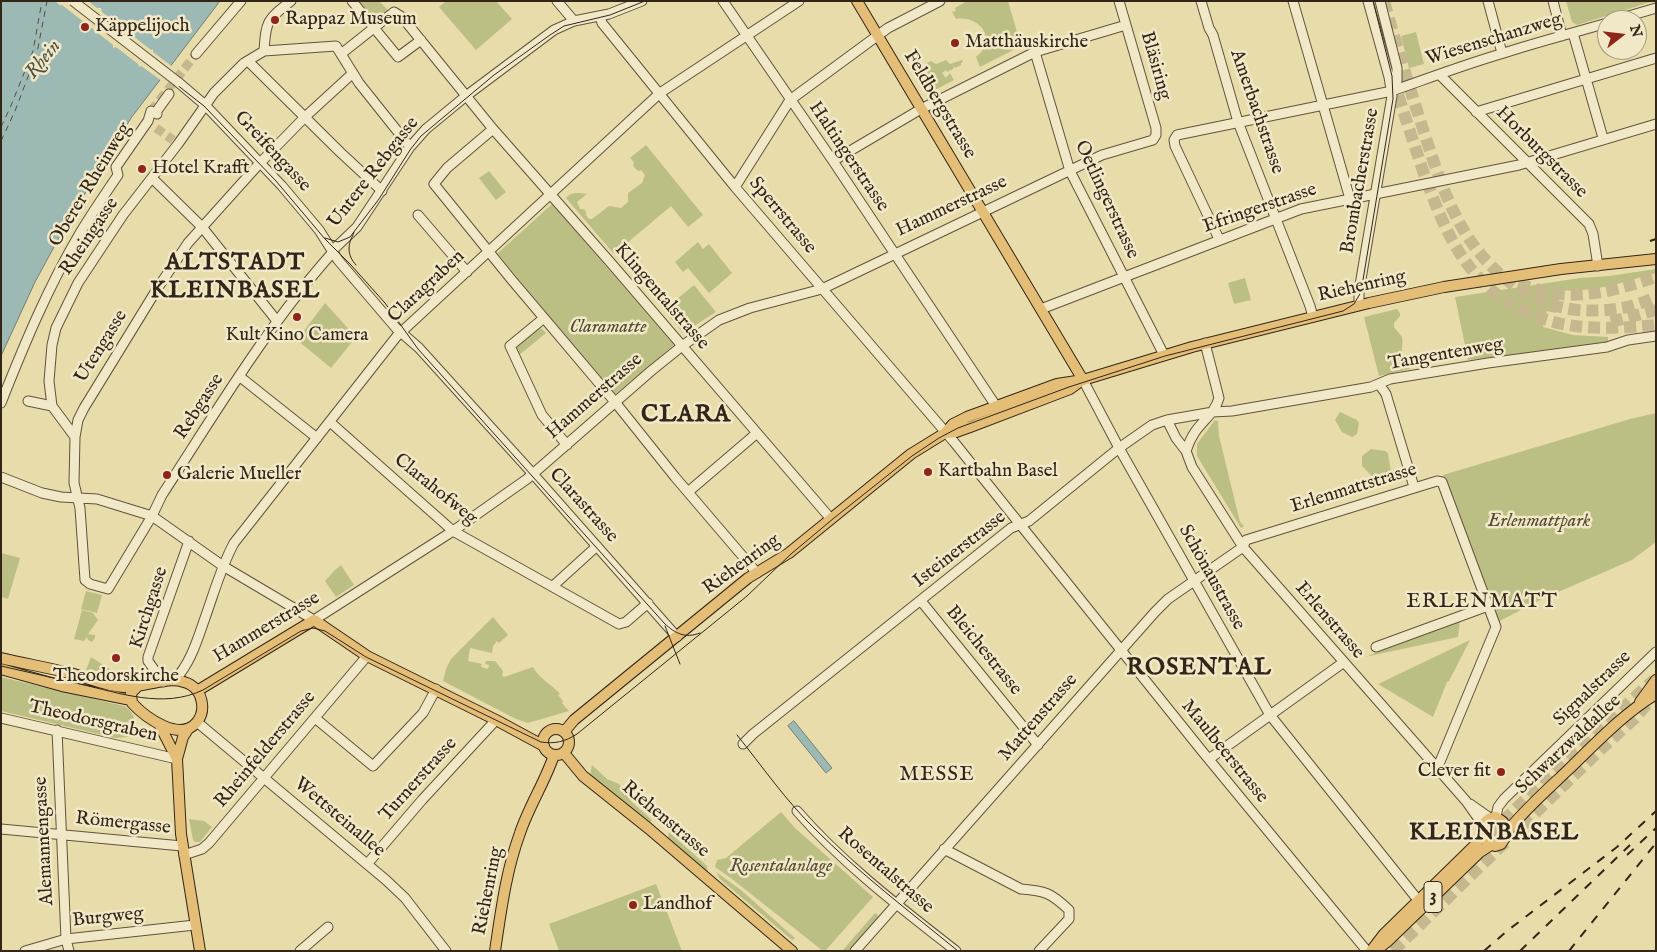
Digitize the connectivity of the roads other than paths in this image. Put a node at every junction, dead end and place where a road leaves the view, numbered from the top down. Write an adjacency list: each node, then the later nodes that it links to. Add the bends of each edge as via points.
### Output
1 (73, 1): 43 (street, Greifengasse, bridge)
2 (241, 1): 31 (street)
3 (291, 1): 28 (street, via 266,24)
4 (352, 1): 22 (street)
5 (557, 1): 19 (street)
6 (642, 1): 18 (street, Untere Rebgasse)
7 (723, 1): 24 (street, Haltingerstrasse)
8 (799, 1): 24 (street, Claragraben)
9 (857, 1): 25 (main road, Feldbergstrasse)
10 (939, 1): 25 (street)
11 (1119, 1): 20 (street, Bläsiring)
12 (1201, 1): 49 (street, Amerbachstrasse)
13 (1293, 1): 44 (street)
14 (1368, 1): 38 (street)
15 (1380, 1): 38 (street, via 1398,68)
16 (1488, 1): 30 (street)
17 (1554, 1): 26 (street)
18 (600, 16): 19 (street, Untere Rebgasse); 39 (street, Sperrstrasse, via 602,23)
19 (574, 21): 41 (street, Untere Rebgasse, via 554,30)
20 (1126, 25): 29 (street); 54 (street, Bläsiring, via 1156,128)
21 (1597, 25): 23 (street, Wiesenschanzweg)
22 (375, 29): 27 (street, Klingentalstrasse, via 394,12); 27 (street, via 398,57); 32 (street)
23 (1573, 33): 26 (street, Wiesenschanzweg); 37 (street)
24 (747, 36): 39 (street, Claragraben); 42 (street, Haltingerstrasse)
25 (878, 36): 42 (street); 45 (main road, Feldbergstrasse)
26 (1562, 36): 30 (street, Wiesenschanzweg)
27 (421, 40): 41 (street, Klingentalstrasse)
28 (264, 51): 32 (street, via 336,46); 34 (street, Rheingasse)
29 (1035, 52): 45 (street); 59 (street, Oetlingerstrasse)
30 (1502, 53): 36 (street, Wiesenschanzweg)
31 (196, 54)
32 (341, 54): 35 (street)
33 (1656, 58): 37 (street)
34 (248, 61): 43 (street, Rheingasse, via 223,83); 47 (street)
35 (353, 72): 47 (street, Utengasse); 55 (street)
36 (1440, 75): 38 (street, Wiesenschanzweg); 46 (street, Horburgstrasse)
37 (1586, 79): 46 (street); 53 (street)
38 (1392, 91): 44 (street); 63 (street, Brombacherstrasse)
39 (660, 93): 61 (street, Sperrstrasse); 64 (street, Claragraben)
40 (169, 94): 48 (street, Oberer Rheinweg)
41 (466, 96): 52 (street, Klingentalstrasse); 55 (street, Untere Rebgasse, via 426,129)
42 (790, 100): 56 (street, Haltingerstrasse); 61 (street)
43 (206, 105): 58 (street, Greifengasse); 60 (street, Rheingasse)
44 (1323, 105): 49 (street); 65 (street)
45 (921, 109): 56 (street); 66 (main road, Feldbergstrasse)
46 (1476, 112): 57 (street, Horburgstrasse)
47 (305, 117): 58 (street, Utengasse); 62 (street)
48 (148, 121): 51 (street); 94 (street, Oberer Rheinweg, via 116,167 118,175 79,234 58,274)
49 (1238, 122): 68 (street, Amerbachstrasse); 70 (street, via 1174,138)
50 (1656, 124): 53 (street, Efringerstrasse)
51 (156, 128)
52 (493, 129): 64 (street, Klingentalstrasse); 72 (street, via 447,168 434,184)
53 (1603, 138): 57 (street, Efringerstrasse)
54 (1154, 140): 59 (street, Hammerstrasse, via 1102,155)
55 (410, 147): 62 (street, Untere Rebgasse)
56 (833, 161): 73 (street, Haltingerstrasse)
57 (1527, 161): 63 (street, Efringerstrasse); 75 (street, Horburgstrasse, via 1588,224 1593,234)
58 (260, 163): 69 (street, Utengasse); 71 (street, Greifengasse, via 319,230)
59 (1070, 171): 66 (street, Hammerstrasse); 77 (street, Oetlingerstrasse)
60 (152, 178): 69 (street); 95 (street, Rheingasse, via 78,283 56,328 50,369)
61 (735, 187): 78 (street, Sperrstrasse)
62 (382, 190): 71 (street, Untere Rebgasse, via 354,231)
63 (1376, 194): 65 (street, Efringerstrasse); 79 (street, Brombacherstrasse)
64 (550, 195): 72 (street, Claragraben); 87 (street, Klingentalstrasse)
65 (1350, 199): 68 (street, Efringerstrasse)
66 (983, 212): 73 (street, Hammerstrasse); 80 (main road, Feldbergstrasse)
67 (418, 215): 76 (street)
68 (1276, 218): 70 (street, Efringerstrasse); 81 (street, Amerbachstrasse)
69 (202, 227): 83 (street); 102 (street, Utengasse, via 181,252 91,396 78,420)
70 (1219, 240): 77 (street, Efringerstrasse)
71 (333, 252): 83 (street, Rebgasse); 84 (street, Greifengasse)
72 (489, 252): 76 (street, Claragraben); 82 (street)
73 (894, 254): 78 (street, Hammerstrasse); 96 (street, Haltingerstrasse)
74 (1656, 259): 75 (main road, Riehenring)
75 (1598, 266): 79 (main road, Riehenring, via 1444,287)
76 (467, 272): 84 (street, Claragraben)
77 (1123, 276): 80 (street, Efringerstrasse); 88 (street, Oetlingerstrasse)
78 (822, 288): 87 (street, Hammerstrasse, via 719,320); 100 (street, Sperrstrasse)
79 (1359, 305): 81 (main road, Riehenring)
80 (1041, 309): 90 (main road, Feldbergstrasse)
81 (1313, 317): 86 (main road, Riehenring)
82 (544, 318): 93 (street); 104 (street, via 510,346 542,415)
83 (277, 321): 89 (street, Rebgasse)
84 (401, 332): 99 (street, Claragraben); 107 (street, Clarastrasse)
85 (1656, 336): 91 (street, Tangentenweg, via 1607,347 1390,379)
86 (1205, 343): 88 (main road, Riehenring); 97 (street, via 1219,398)
87 (682, 346): 93 (street, Hammerstrasse); 101 (street, Klingentalstrasse)
88 (1164, 355): 90 (main road, Riehenring)
89 (239, 376): 103 (street); 112 (street, Rebgasse, via 162,495)
90 (1083, 380): 96 (main road, Riehenring, via 1057,384); 100 (main road, Riehenring, via 1070,389 956,432); 105 (street, Schönaustrasse)
91 (1379, 384): 97 (street, Tangentenweg, via 1313,398); 109 (street, via 1386,394)
92 (28, 401): 95 (street)
93 (615, 402): 104 (street, Hammerstrasse); 110 (street)
94 (1, 403)
95 (52, 406): 102 (street)
96 (996, 406): 100 (main road, Riehenring, via 953,424)
97 (1213, 412): 98 (street, Isteinerstrasse); 106 (street, via 1195,431)
98 (1167, 420): 105 (street, Isteinerstrasse, via 1152,424); 106 (street, Erlenstrasse)
99 (330, 422): 103 (street, Claragraben); 115 (street, Clarahofweg)
100 (945, 433): 113 (main road, Riehenring, via 911,454); 114 (street, Maulbeerstrasse)
101 (757, 434): 110 (street); 113 (street, Klingentalstrasse)
102 (75, 437): 111 (street, Utengasse, via 74,483)
103 (317, 438): 119 (street, Claragraben, via 234,543)
104 (567, 445): 107 (street, Hammerstrasse)
105 (1119, 448): 114 (street, Isteinerstrasse); 121 (street, Schönaustrasse)
106 (1186, 451): 118 (street, Erlenstrasse, via 1192,467)
107 (533, 474): 115 (street, Hammerstrasse); 117 (street, Clarastrasse)
108 (1, 477): 111 (street, via 42,493)
109 (1414, 487): 118 (street, Erlenmattstrasse, via 1246,540); 126 (street, Erlenmattstrasse, via 1442,482)
110 (688, 492): 120 (street)
111 (77, 497): 112 (street, via 97,499); 123 (street, Utengasse, via 85,580)
112 (152, 516): 116 (street); 123 (street, Rebgasse)
113 (830, 519): 120 (main road, Riehenring, via 789,553)
114 (1020, 524): 124 (street, Isteinerstrasse); 130 (street, Maulbeerstrasse)
115 (453, 531): 122 (street, Clarahofweg); 127 (street, Hammerstrasse)
116 (189, 541): 119 (street); 139 (street, Kirchgasse, via 148,657)
117 (596, 546): 122 (street); 125 (street, Clarastrasse)
118 (1243, 547): 121 (street, Mattenstrasse); 134 (street, Erlenstrasse)
119 (223, 566): 127 (street); 137 (street, Claragraben, via 193,656)
120 (756, 573): 128 (main road, Riehenring)
121 (1194, 581): 130 (street, Mattenstrasse, via 1168,599); 146 (street, Schönaustrasse)
122 (553, 586): 125 (street, Clarahofweg, via 619,624)
123 (108, 588)
124 (922, 601): 157 (street, Isteinerstrasse); 158 (street, Bleichestrasse)
125 (648, 603): 128 (street, Clarastrasse)
126 (1488, 606): 129 (street); 163 (street, Erlenmattstrasse, via 1496,627)
127 (314, 620): 132 (main road); 142 (main road, Hammerstrasse)
128 (677, 637): 155 (main road, Riehenring, via 574,720)
129 (1376, 647)
130 (1120, 650): 158 (street, Mattenstrasse); 162 (street, Maulbeerstrasse)
131 (1656, 652): 167 (street, Signalstrasse, via 1504,798)
132 (367, 656): 141 (main road); 148 (street, Rheinfelderstrasse)
133 (1, 658): 136 (main road)
134 (1344, 662): 146 (street); 163 (street, Erlenstrasse)
135 (1, 669): 136 (main road)
136 (37, 672): 140 (main road, via 67,672 120,686); 144 (main road, via 62,686)
137 (175, 680): 139 (main road); 142 (main road, via 188,683)
138 (1656, 680): 145 (main road, Schwarzwaldallee / 3)
139 (163, 682): 140 (main road)
140 (138, 686): 144 (main road, via 131,693)
141 (436, 689): 148 (street, via 423,713 372,766); 149 (main road)
142 (197, 691): 150 (main road, via 203,708)
143 (1656, 694): 145 (main road, Schwarzwaldallee / 3)
144 (131, 700): 151 (main road)
145 (1638, 704): 166 (main road, Schwarzwaldallee / 3)
146 (1270, 715): 162 (street); 175 (street, Schönaustrasse)
147 (1, 718): 153 (street, Theodorsgraben)
148 (315, 718): 164 (street, Rheinfelderstrasse)
149 (496, 720): 156 (main road); 174 (street, Turnerstrasse)
150 (197, 722): 152 (main road); 164 (street, Wettsteinallee)
151 (159, 724): 152 (main road, via 173,730); 161 (main road)
152 (188, 729): 161 (main road)
153 (56, 730): 161 (street, Theodorsgraben); 170 (street, Alemannengasse)
154 (551, 731): 155 (main road); 156 (main road); 159 (main road, via 546,735)
155 (564, 732): 160 (main road, Riehenring, via 569,742)
156 (527, 737): 159 (main road)
157 (743, 744)
158 (1038, 745): 172 (street, Mattenstrasse)
159 (544, 746): 160 (main road, via 548,752)
160 (559, 754): 185 (main road, Riehenring, via 529,810 509,866); 186 (main road, Riehenstrasse)
161 (177, 759): 173 (main road)
162 (1209, 759): 190 (street, Maulbeerstrasse)
163 (1437, 769): 167 (street, Erlenstrasse)
164 (264, 777): 173 (street, Rheinfelderstrasse, via 202,849); 174 (street, Wettsteinallee)
165 (797, 811): 176 (street, Rosentalstrasse, via 813,830)
166 (1524, 812): 167 (main road, Schwarzwaldallee / 3); 169 (main road, Schwarzwaldallee / 3)
167 (1491, 823): 169 (main road); 171 (main road, via 1486,841); 175 (main road, Schwarzwaldallee / 3, via 1474,846)
168 (1, 830): 170 (street, Römergasse)
169 (1506, 833): 171 (main road, 3, via 1501,844)
170 (61, 834): 173 (street, Römergasse); 179 (street, Alemannengasse)
171 (1491, 845): 192 (main road, 3)
172 (944, 849): 176 (street, Mattenstrasse); 189 (street, via 1021,889 1053,895 1069,910 1069,918)
173 (183, 850): 177 (main road)
174 (368, 863): 184 (street, Wettsteinallee, via 405,898)
175 (1418, 900): 191 (main road, Schwarzwaldallee / 3)
176 (896, 904): 187 (street, Mattenstrasse); 188 (street, Rosentalstrasse)
177 (195, 925): 179 (street, Burgweg); 182 (main road)
178 (328, 927): 183 (street)
179 (66, 939): 180 (street, Burgweg); 181 (street, Alemannengasse)
180 (25, 951)
181 (70, 951)
182 (200, 951)
183 (300, 951)
184 (446, 951)
185 (495, 951)
186 (792, 951)
187 (855, 951)
188 (956, 951)
189 (1039, 951)
190 (1367, 951)
191 (1371, 951)
192 (1376, 951)

